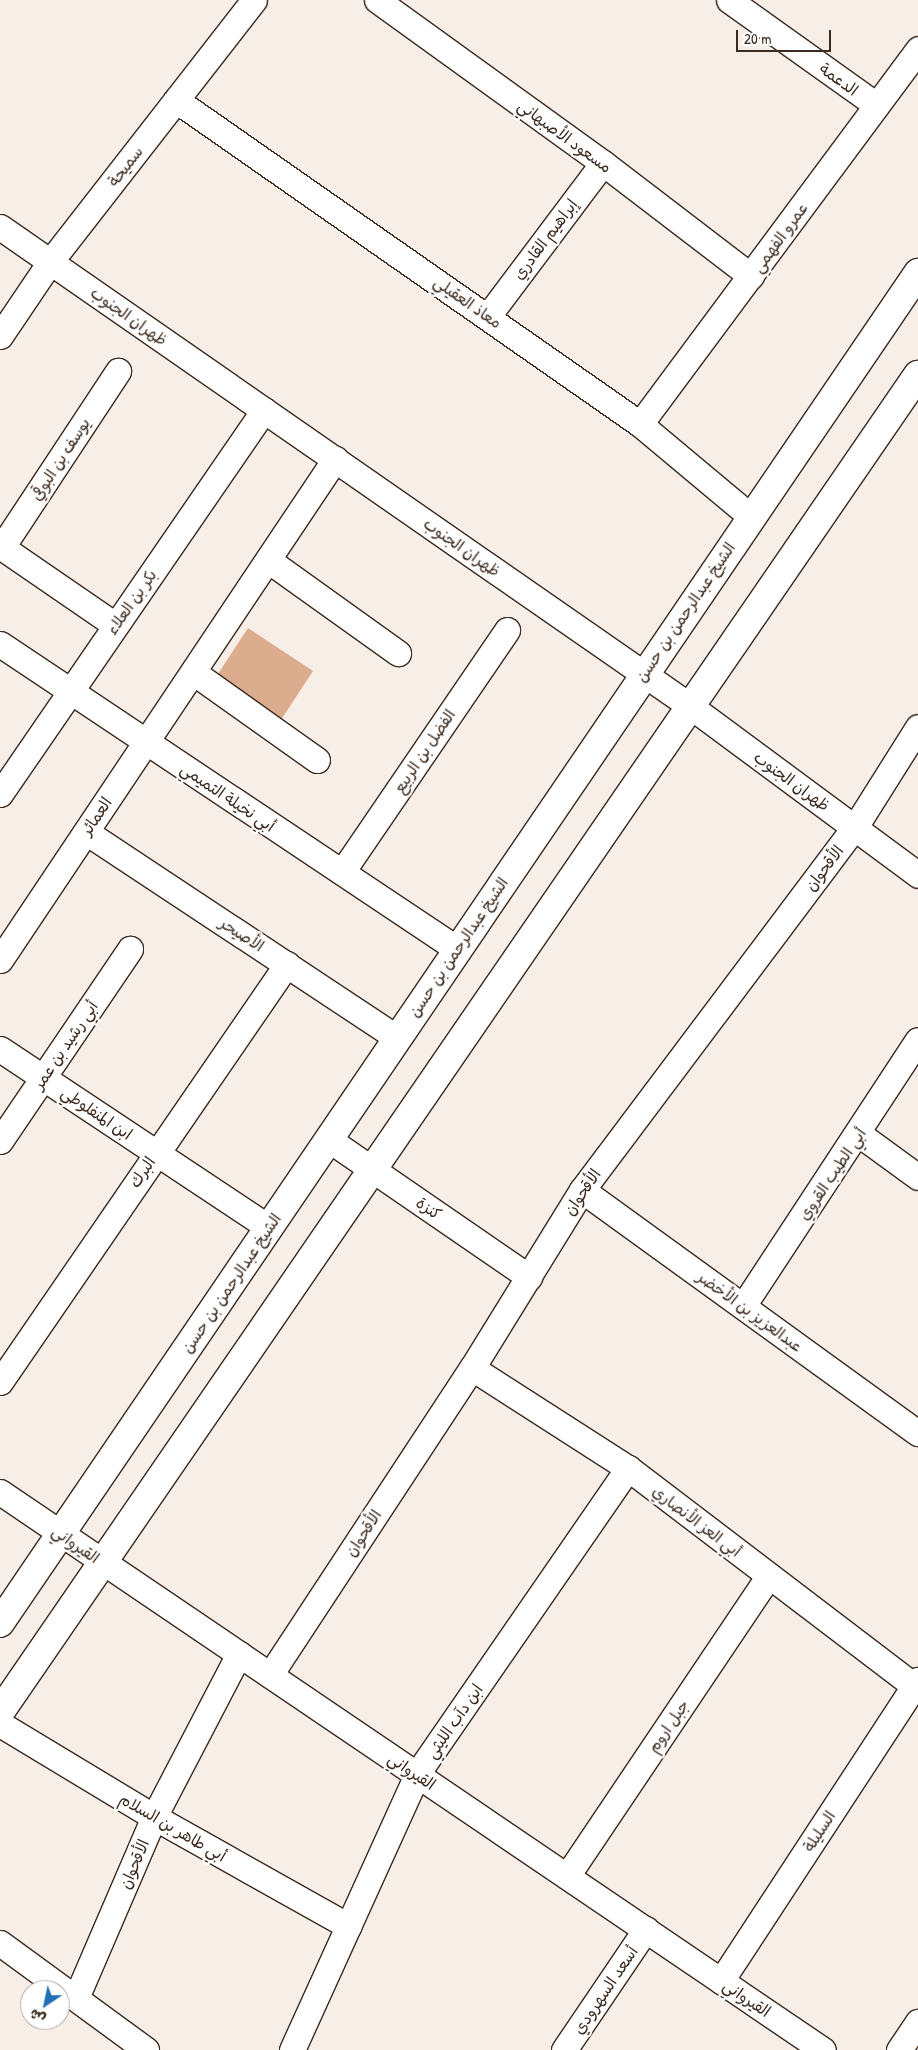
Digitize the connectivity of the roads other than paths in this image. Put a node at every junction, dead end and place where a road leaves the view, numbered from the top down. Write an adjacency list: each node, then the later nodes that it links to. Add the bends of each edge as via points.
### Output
1 (254, 0): 5 (street, سميحة)
2 (377, 0): 7 (street, مسعود الأصبهاني)
3 (729, 0): 6 (street, الدعمة)
4 (918, 49): 6 (street, عمرو الفهمي)
5 (176, 100): 9 (street, سميحة); 13 (street, معاذ العقيلي)
6 (876, 105): 11 (street, عمرو الفهمي)
7 (603, 163): 11 (street, مسعود الأصبهاني); 13 (street, إبراهيم القادري)
8 (0, 227): 9 (street, ظهران الجنوب)
9 (50, 262): 15 (street, سميحة); 18 (street, ظهران الجنوب)
10 (918, 273): 14 (street, الشيخ عبدالرحمن بن حسن)
11 (752, 276): 19 (street, عمرو الفهمي)
12 (918, 304): 14 (street, via 902,306)
13 (488, 316): 19 (street, معاذ العقيلي)
14 (882, 327): 21 (street, الشيخ عبدالرحمن بن حسن)
15 (0, 336)
16 (118, 371): 22 (street, يوسف بن البوقي)
17 (918, 375): 31 (street)
18 (264, 410): 20 (street, ظهران الجنوب); 24 (street, بكر بن العلاء)
19 (640, 424): 21 (street, معاذ العقيلي)
20 (335, 460): 23 (street, العمائر); 29 (street, ظهران الجنوب)
21 (750, 516): 29 (street, الشيخ عبدالرحمن بن حسن)
22 (1, 546): 24 (street)
23 (268, 560): 27 (street); 28 (street, العمائر)
24 (115, 625): 30 (street, بكر بن العلاء)
25 (506, 630): 38 (street, الفضل بن الربيع)
26 (0, 644): 30 (street, أبي نخيلة التميمي)
27 (398, 653)
28 (193, 672): 33 (street, العمائر); 34 (street)
29 (644, 674): 31 (street, ظهران الجنوب); 41 (street, الشيخ عبدالرحمن بن حسن)
30 (70, 690): 33 (street, أبي نخيلة التميمي); 35 (street, بكر بن العلاء)
31 (690, 706): 36 (street, ظهران الجنوب); 52 (street)
32 (918, 727): 36 (street, الأقحوان)
33 (146, 742): 37 (street, العمائر); 38 (street, أبي نخيلة التميمي)
34 (317, 760)
35 (2, 785)
36 (855, 827): 39 (street, ظهران الجنوب); 54 (street, الأقحوان)
37 (86, 832): 42 (street, العمائر); 43 (street, الأصيحر)
38 (342, 872): 41 (street, أبي نخيلة التميمي)
39 (918, 875)
40 (130, 949): 47 (street, أبي رشيد بن عمر)
41 (457, 949): 44 (street, الشيخ عبدالرحمن بن حسن)
42 (0, 960)
43 (287, 964): 44 (street, الأصيحر); 51 (street, البرك)
44 (396, 1038): 49 (street, الشيخ عبدالرحمن بن حسن)
45 (918, 1040): 48 (street, أبي الطيب القروي)
46 (0, 1049): 47 (street, ابن المنفلوطي)
47 (44, 1078): 50 (street, أبي رشيد بن عمر); 51 (street, ابن المنفلوطي)
48 (859, 1134): 53 (street); 57 (street, أبي الطيب القروي)
49 (328, 1139): 52 (street, كنزة); 55 (street, الشيخ عبدالرحمن بن حسن)
50 (0, 1141)
51 (155, 1152): 55 (street, ابن المنفلوطي); 59 (street, البرك)
52 (372, 1169): 56 (street, كنزة); 64 (street)
53 (918, 1177)
54 (582, 1190): 56 (street, الأقحوان); 57 (street, عبدالعزيز بن الأخضر)
55 (268, 1228): 63 (street, الشيخ عبدالرحمن بن حسن)
56 (529, 1277): 58 (street, الأقحوان)
57 (743, 1306): 60 (street, عبدالعزيز بن الأخضر)
58 (472, 1368): 61 (street, أبي العز الأنصاري); 68 (street, الأقحوان)
59 (0, 1382)
60 (918, 1433)
61 (628, 1468): 65 (street, أبي العز الأنصاري); 72 (street, ابن دآب الليثي)
62 (0, 1492): 63 (street, القيرواني)
63 (61, 1533): 64 (street, القيرواني); 66 (street, الشيخ عبدالرحمن بن حسن)
64 (102, 1563): 67 (street, القيرواني); 70 (street)
65 (769, 1575): 69 (street, أبي العز الأنصاري); 74 (street, جبل اروم)
66 (0, 1623)
67 (239, 1654): 68 (street, القيرواني); 73 (street, الأقحوان)
68 (270, 1675): 72 (street, القيرواني)
69 (916, 1683): 78 (street, السليلة)
70 (0, 1712)
71 (0, 1724): 73 (street, أبي طاهر بن السلام)
72 (417, 1774): 74 (street, القيرواني); 75 (street, ابن دآب الليثي)
73 (154, 1817): 75 (street, أبي طاهر بن السلام); 79 (street, الأقحوان)
74 (567, 1876): 76 (street, القيرواني)
75 (348, 1926): 83 (street, ابن دآب الليثي)
76 (646, 1929): 78 (street, القيرواني); 84 (street, أسعد السهرودي)
77 (0, 1943): 79 (street)
78 (721, 1981): 81 (street, القيرواني)
79 (76, 1998): 82 (street)
80 (918, 2022): 86 (street)
81 (794, 2042): 85 (street, القيرواني)
82 (146, 2050)
83 (292, 2050)
84 (564, 2050)
85 (823, 2050)
86 (899, 2050)

